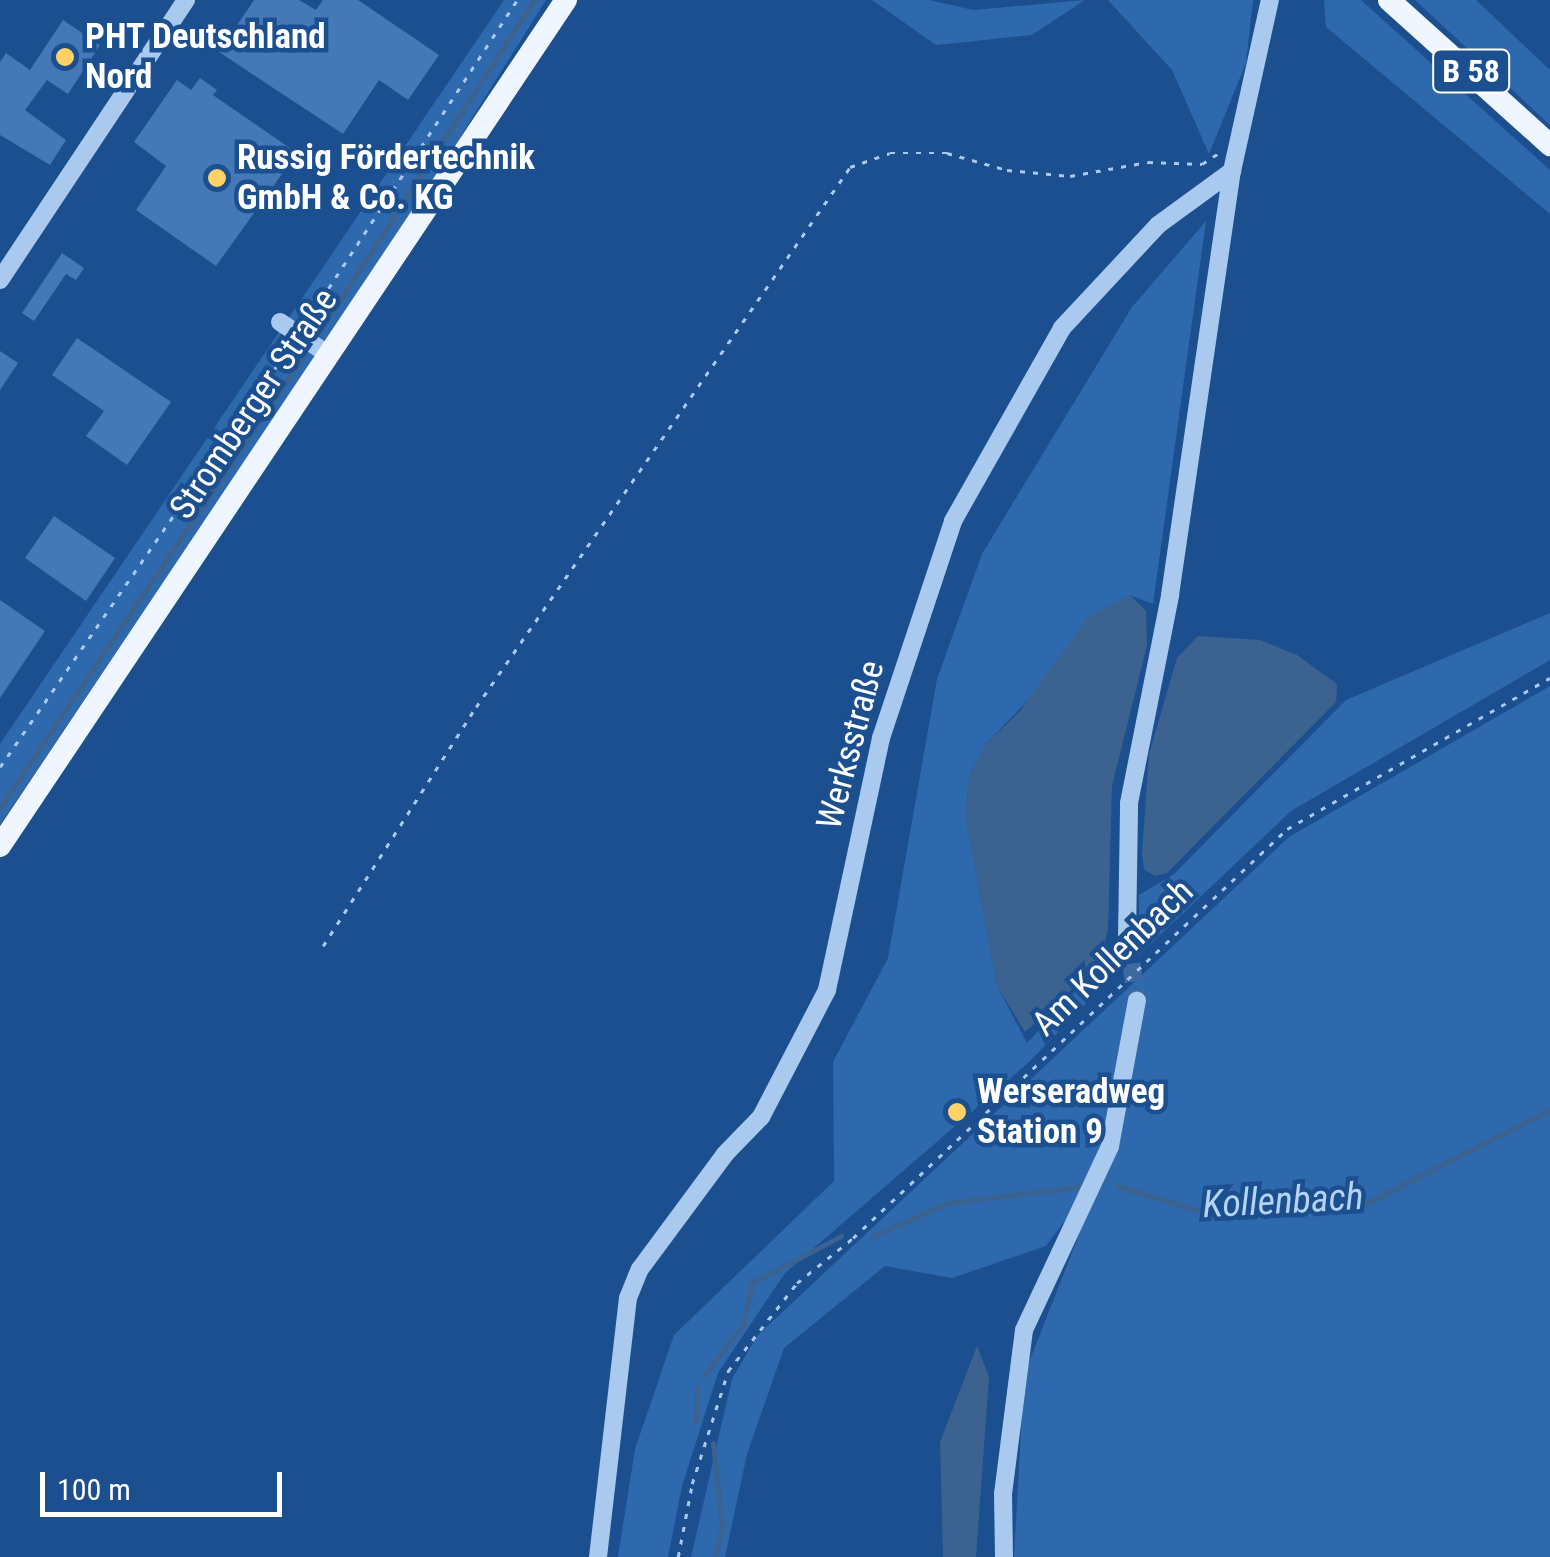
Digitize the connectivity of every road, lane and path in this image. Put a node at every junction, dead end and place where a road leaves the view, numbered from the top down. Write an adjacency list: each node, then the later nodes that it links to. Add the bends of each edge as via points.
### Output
1 (186, 0): 9 (street)
2 (517, 0): 11 (path)
3 (566, 0): 12 (main road, Stromberger Straße)
4 (1270, 0): 6 (street)
5 (1389, 0): 7 (main road, B 58)
6 (1241, 138): 8 (street); 17 (path, via 1202,164 1148,162 1070,176 1007,170 947,152 890,153 850,166 476,707)
7 (1550, 145)
8 (1232, 171): 16 (street, via 1170,595 1128,803); 19 (street, Werksstraße, via 1158,225 1062,328 953,521 880,738 827,990 761,1117 725,1154 640,1269 628,1298)
9 (0, 280)
10 (280, 322): 11 (street)
11 (298, 335): 12 (street); 14 (path)
12 (328, 355): 15 (main road, Stromberger Straße)
13 (1550, 678): 20 (path, Am Kollenbach, via 1286,829 755,1329 728,1371)
14 (0, 766)
15 (0, 846)
16 (1128, 938)
17 (323, 946)
18 (1137, 1000): 21 (street, via 1110,1146 1024,1330 1002,1494)
19 (598, 1557)
20 (678, 1557)
21 (1004, 1557)

